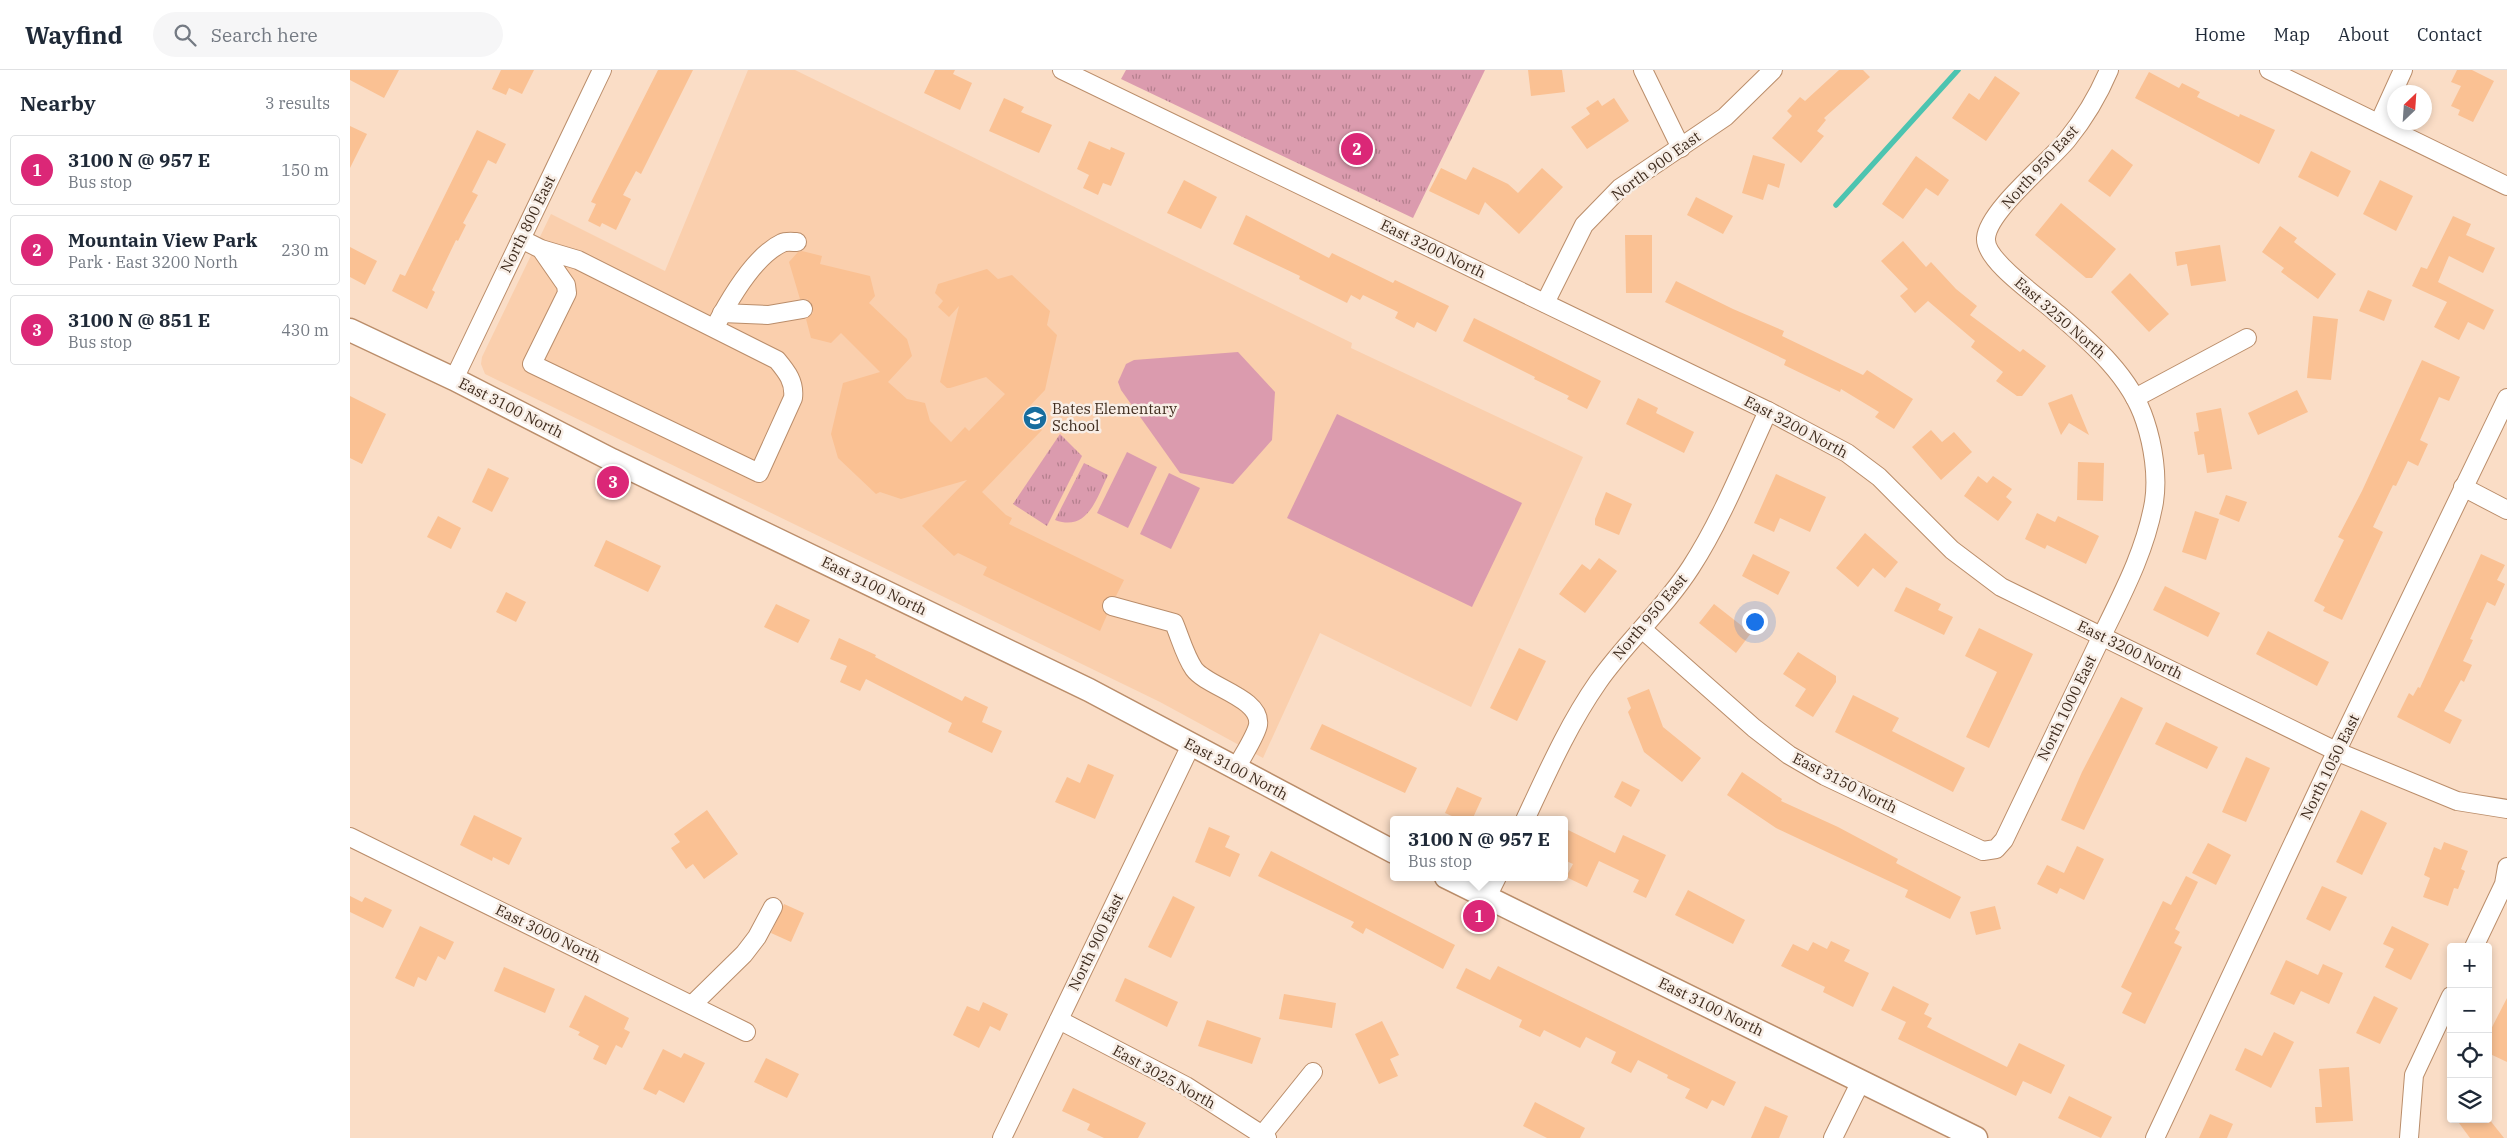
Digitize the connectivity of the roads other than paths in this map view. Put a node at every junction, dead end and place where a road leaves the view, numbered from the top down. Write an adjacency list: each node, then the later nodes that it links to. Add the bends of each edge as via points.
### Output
1 (602, 70): 11 (street, North 800 East)
2 (1062, 70): 15 (street, East 3200 North)
3 (1643, 70): 9 (street)
4 (1773, 70): 9 (street, North 900 East, via 1725,117)
5 (2109, 70): 12 (street, North 950 East, via 2084,119 2003,206)
6 (2269, 70): 8 (street)
7 (2403, 70): 8 (street)
8 (2379, 123): 10 (street)
9 (1681, 148): 15 (street, North 900 East, via 1620,188 1584,225)
10 (2507, 186)
11 (521, 239): 14 (street); 20 (street, North 800 East)
12 (1985, 239): 21 (street, East 3250 North, via 1988,249 2006,270 2095,345)
13 (797, 242): 17 (street, via 783,242 765,255 741,283)
14 (541, 249): 17 (street, via 578,260); 17 (street, via 566,285 567,293 532,364 758,473 794,398 794,389 791,378 777,360)
15 (1545, 303): 23 (street, East 3200 North)
16 (803, 309): 17 (street)
17 (718, 320)
18 (350, 330): 20 (main road, East 3100 North)
19 (2247, 338): 21 (street)
20 (454, 379): 29 (main road, East 3100 North, via 612,460 1089,690)
21 (2135, 398): 28 (street, North 1000 East, via 2145,420 2155,469 2154,499 2140,553)
22 (2507, 398): 24 (street, North 1050 East)
23 (1768, 411): 27 (street, North 950 East, via 1691,568); 28 (street, East 3200 North, via 1847,453 1879,477 1952,550 2001,587)
24 (2464, 488): 25 (street); 30 (street, North 1050 East)
25 (2507, 510)
26 (1112, 606): 31 (street, via 1174,623 1194,668 1247,702 1256,714 1258,724)
27 (1642, 629): 33 (street, North 950 East, via 1585,700); 36 (street, East 3150 North, via 1789,755 1825,776 1983,851)
28 (2102, 636): 30 (street, East 3200 North); 36 (street, North 1000 East, via 2004,840)
29 (1191, 745): 31 (main road, East 3100 North); 45 (street, North 900 East)
30 (2338, 752): 32 (street, East 3200 North, via 2457,801); 53 (street, North 1050 East)
31 (1236, 769): 35 (main road, East 3100 North)
32 (2507, 809)
33 (1527, 816)
34 (350, 837): 43 (street, East 3000 North)
35 (1390, 850)
36 (1996, 850)
37 (2507, 867): 42 (street, via 2504,884)
38 (1454, 881): 40 (main road, East 3100 North)
39 (1495, 881): 40 (street)
40 (1487, 897): 48 (main road, East 3100 North)
41 (773, 907): 43 (street, via 744,954)
42 (2476, 943)
43 (692, 1005): 46 (street, East 3000 North)
44 (2447, 1005): 54 (street, via 2414,1075)
45 (1058, 1020): 49 (street, East 3025 North, via 1186,1086); 50 (street, North 900 East)
46 (746, 1032)
47 (1313, 1072): 49 (street)
48 (1861, 1082): 51 (street); 52 (main road, East 3100 North)
49 (1265, 1136)
50 (1002, 1138)
51 (1833, 1138)
52 (1976, 1138)
53 (2155, 1138)
54 (2409, 1138)

